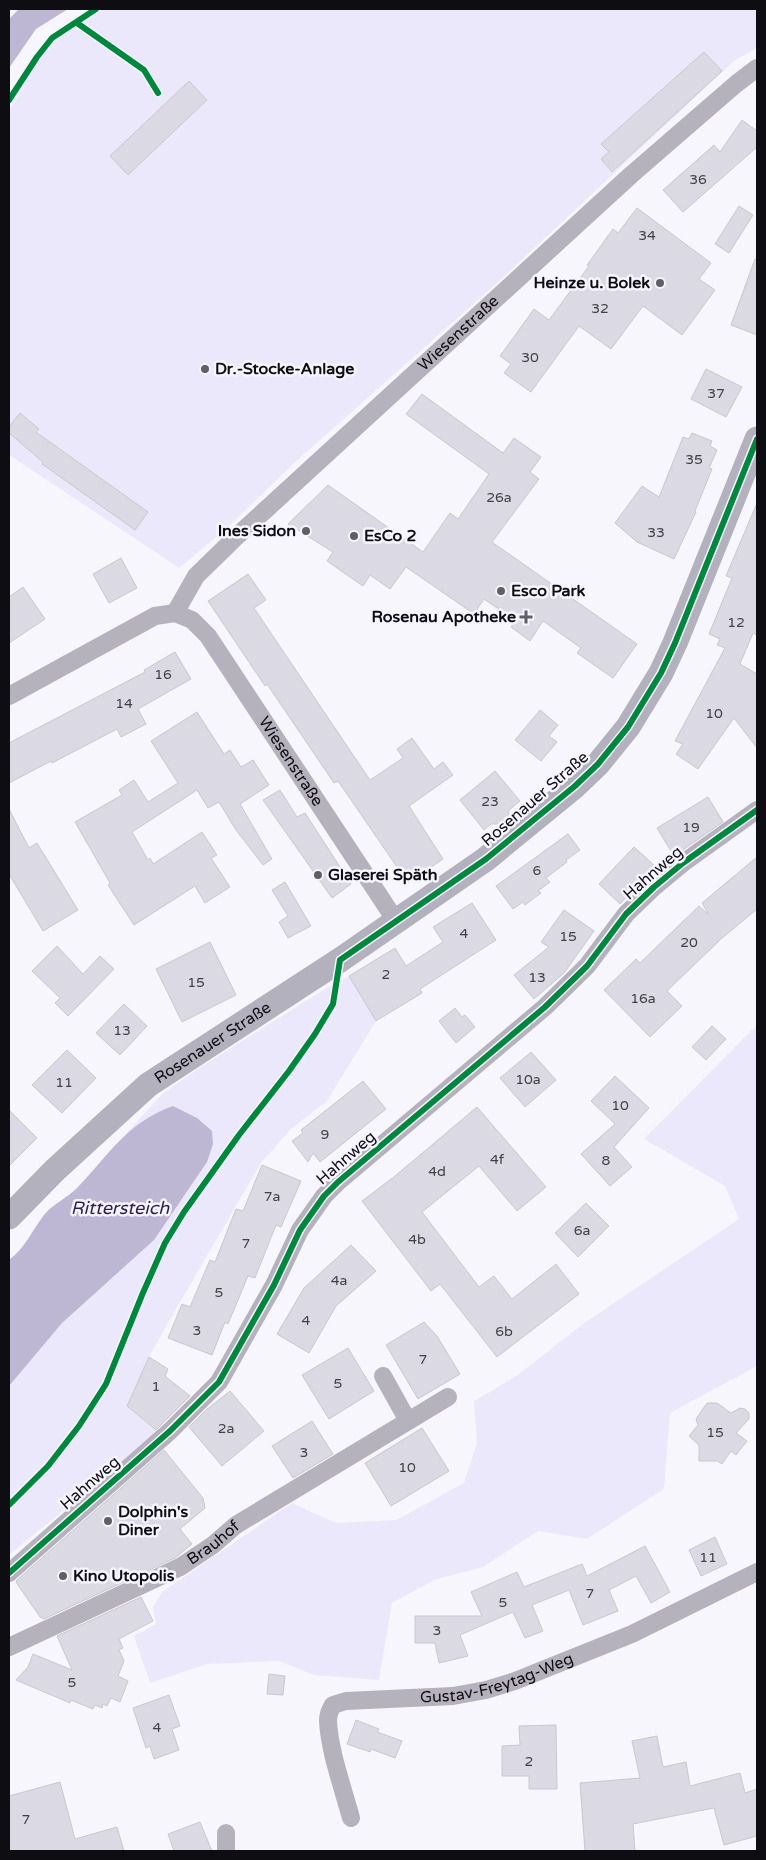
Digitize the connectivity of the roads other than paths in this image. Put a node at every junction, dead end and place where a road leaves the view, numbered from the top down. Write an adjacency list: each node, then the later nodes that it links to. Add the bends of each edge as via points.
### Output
1 (757, 68): 3 (street, Wiesenstraße, via 631,175 230,542 196,576)
2 (757, 440): 6 (street, Rosenauer Straße, via 675,643 628,728 575,786 486,859)
3 (175, 613): 4 (street, via 155,616); 6 (street, Wiesenstraße, via 192,620 208,636)
4 (9, 696)
5 (757, 810): 12 (street, Hahnweg, via 654,887 626,914 587,966 545,1007 324,1196 300,1230 274,1285 219,1382 170,1431)
6 (396, 921): 7 (street, Rosenauer Straße, via 148,1085)
7 (9, 1217)
8 (383, 1376): 10 (street)
9 (448, 1397): 10 (street, Brauhof)
10 (408, 1421): 13 (street, Brauhof, via 236,1525 180,1567)
11 (757, 1572): 14 (street, Gustav-Freytag-Weg, via 632,1634 486,1690 453,1696 346,1701 333,1705 328,1720)
12 (9, 1573)
13 (9, 1647)
14 (351, 1818)
15 (226, 1833): 16 (street)
16 (226, 1851)

